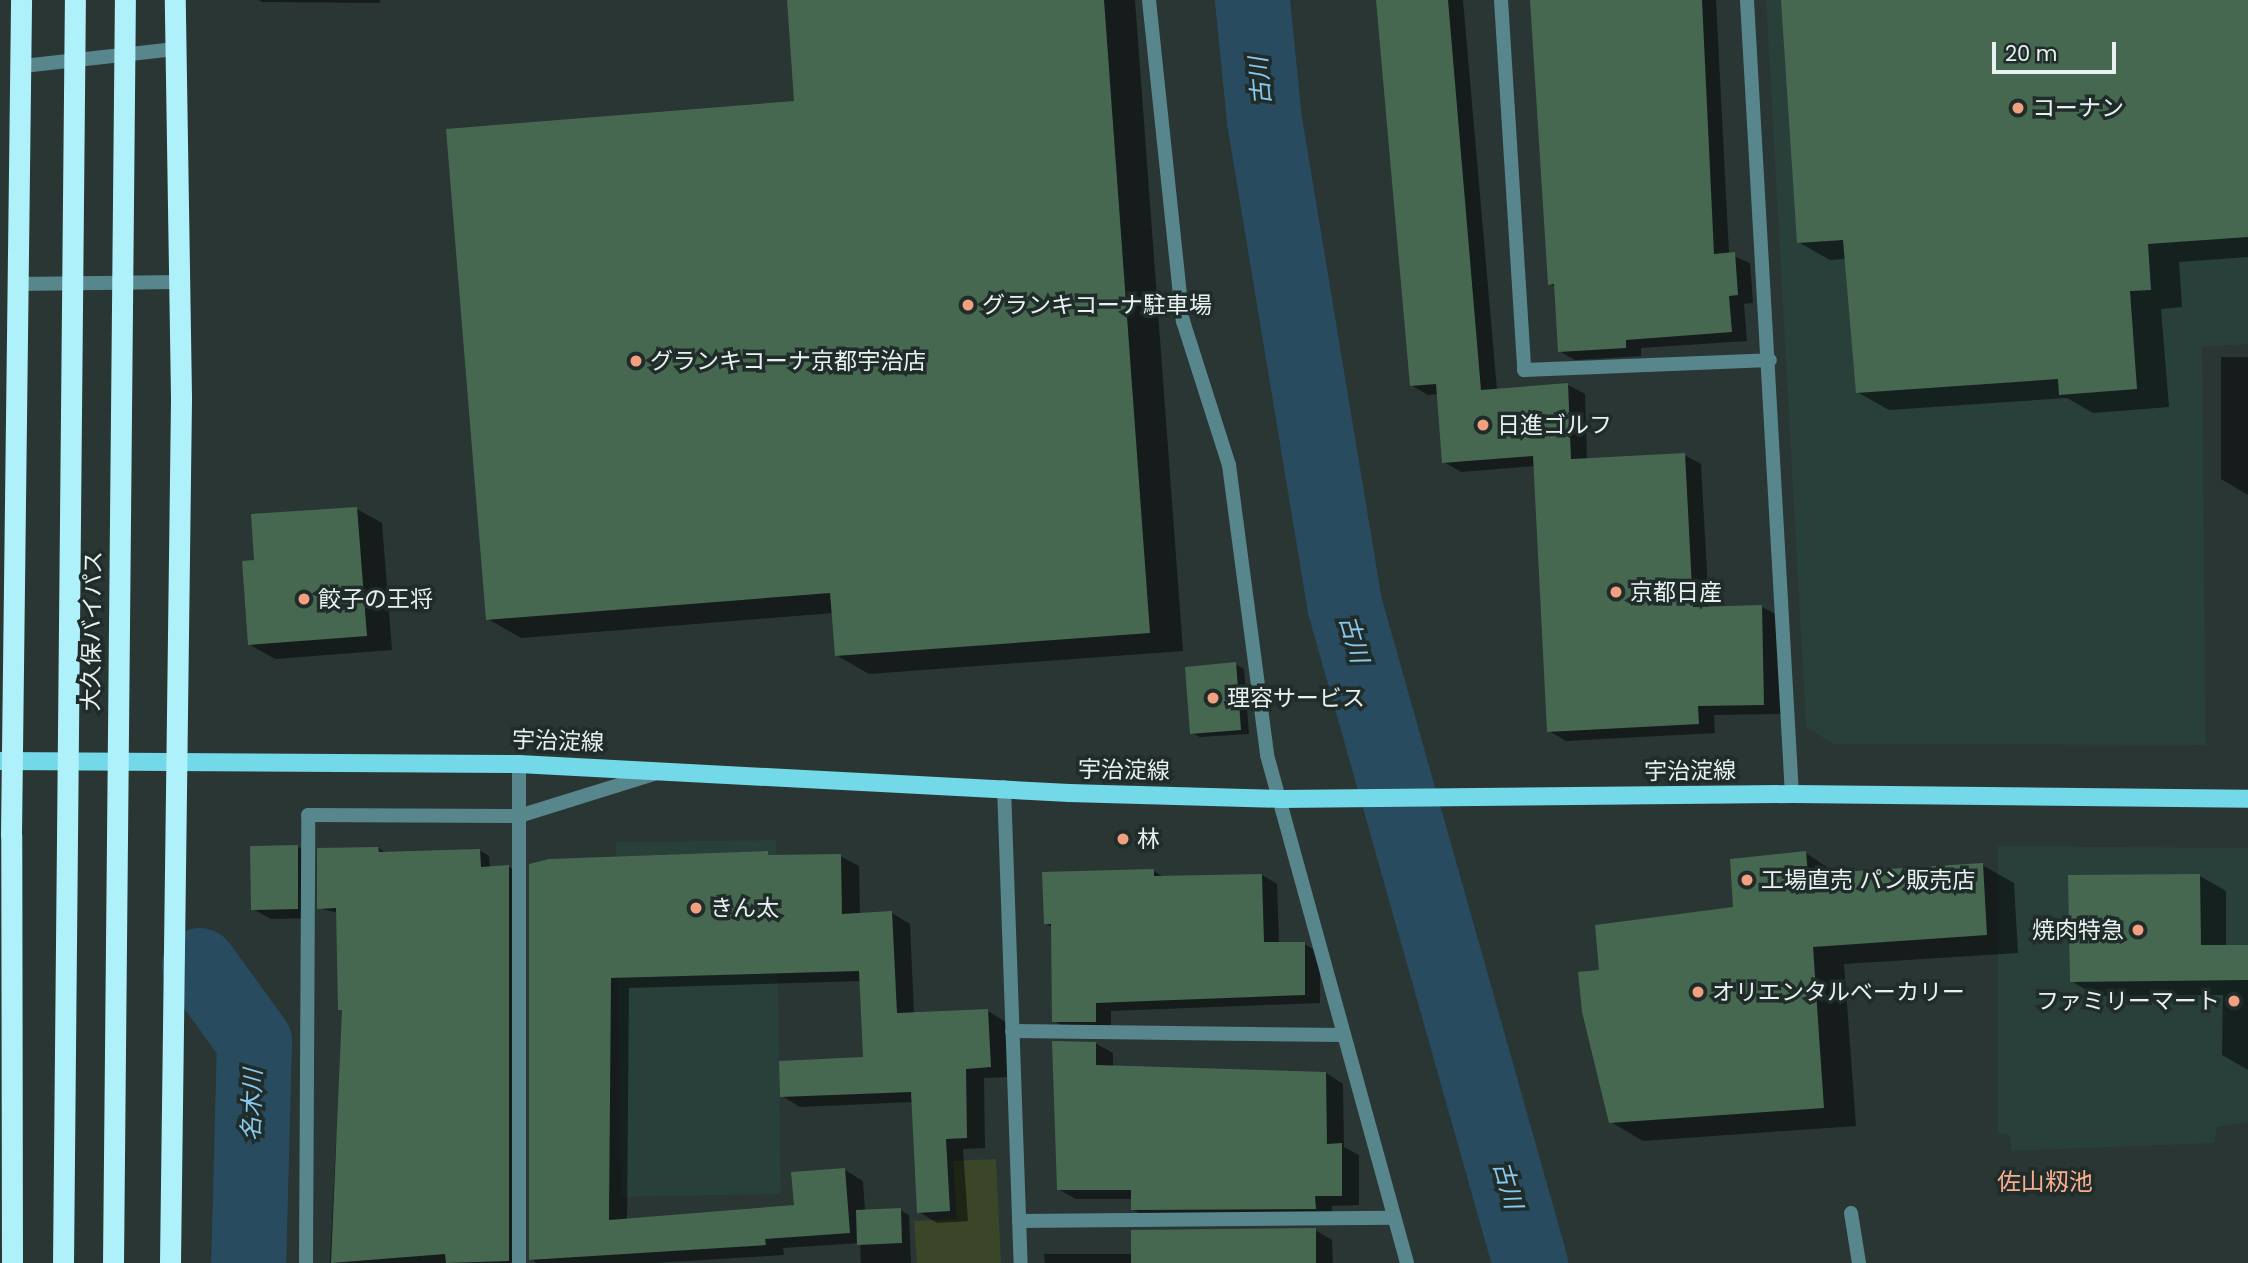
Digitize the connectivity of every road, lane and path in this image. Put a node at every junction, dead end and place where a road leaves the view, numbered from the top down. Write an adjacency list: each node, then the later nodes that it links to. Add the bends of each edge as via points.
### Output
1 (21, 0): 9 (highway)
2 (75, 0): 28 (highway, 大久保バイパス, bridge)
3 (125, 0): 29 (highway, 大久保バイパス, bridge)
4 (175, 0): 8 (highway)
5 (1149, 0): 19 (street, via 1183,321 1229,465 1268,755)
6 (1501, 0): 12 (street, via 1524,370)
7 (1747, 0): 12 (street)
8 (175, 49): 9 (street); 10 (highway)
9 (23, 66): 11 (highway)
10 (179, 282): 11 (street); 13 (highway)
11 (16, 284): 14 (highway)
12 (1770, 360): 18 (street)
13 (177, 760): 14 (main road, 宇治淀線); 15 (main road, 宇治淀線); 30 (highway)
14 (7, 761): 27 (highway)
15 (519, 764): 16 (main road, 宇治淀線); 21 (street)
16 (665, 770): 17 (main road, 宇治淀線); 21 (street)
17 (1004, 787): 19 (main road, 宇治淀線); 22 (street)
18 (1792, 794): 19 (main road, 宇治淀線); 20 (main road, 宇治淀線)
19 (1280, 799): 23 (street)
20 (2248, 799)
21 (519, 816): 31 (street, via 308,815); 32 (street)
22 (1012, 1031): 23 (street); 26 (street)
23 (1344, 1035): 25 (street)
24 (1851, 1213): 35 (street)
25 (1394, 1218): 26 (street); 34 (street)
26 (1019, 1221): 33 (street)
27 (12, 1263)
28 (63, 1263)
29 (113, 1263)
30 (170, 1263)
31 (306, 1263)
32 (519, 1263)
33 (1021, 1263)
34 (1406, 1263)
35 (1859, 1263)

